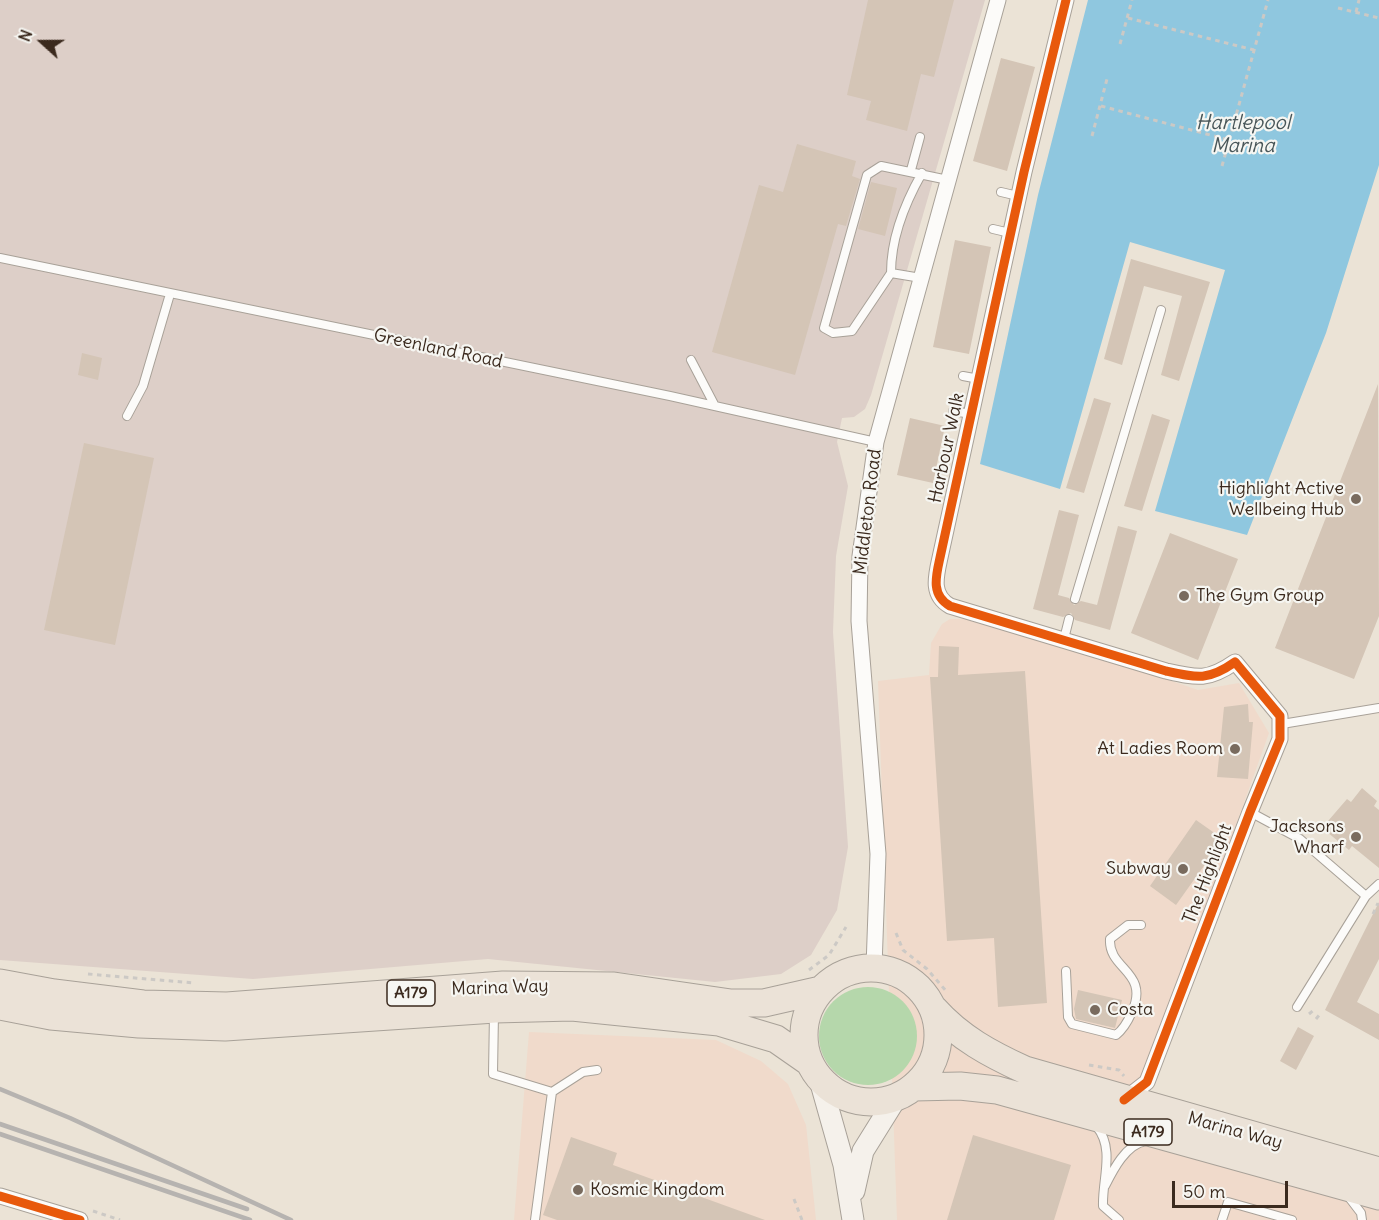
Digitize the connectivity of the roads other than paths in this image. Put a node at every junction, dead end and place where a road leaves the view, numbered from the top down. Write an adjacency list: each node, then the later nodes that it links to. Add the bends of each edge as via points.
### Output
1 (998, 0): 6 (street, Middleton Road)
2 (1066, 0): 8 (street, Harbour Walk)
3 (920, 137): 4 (lane)
4 (911, 170): 5 (lane); 12 (lane, via 880,166 867,175 824,328 833,333 852,331)
5 (922, 173): 6 (lane); 12 (lane, via 902,218)
6 (948, 180): 13 (street, Middleton Road)
7 (1001, 192): 8 (lane)
8 (1018, 196): 10 (street, Harbour Walk)
9 (993, 229): 10 (lane)
10 (1010, 233): 18 (street, Harbour Walk)
11 (0, 258): 14 (lane, Greenland Road)
12 (891, 273): 13 (lane)
13 (921, 278): 23 (street, Middleton Road)
14 (170, 294): 19 (lane, Greenland Road); 22 (lane, via 143,386)
15 (1161, 310): 24 (lane)
16 (691, 360): 19 (lane)
17 (963, 376): 18 (lane)
18 (979, 379): 21 (street, Harbour Walk)
19 (715, 406): 23 (lane, Greenland Road)
20 (953, 411): 21 (lane)
21 (971, 414): 26 (street, Harbour Walk, via 936,592 950,606)
22 (127, 417)
23 (876, 442): 33 (street, Middleton Road, via 860,556 859,621 878,854)
24 (1075, 599)
25 (1069, 619): 26 (lane)
26 (1064, 639): 28 (street, Harbour Walk, via 1199,678 1221,672 1235,662 1276,711)
27 (1379, 708): 28 (lane)
28 (1282, 724): 29 (street, The Highlight, via 1280,739)
29 (1250, 812): 31 (lane, via 1300,839); 43 (street, The Highlight)
30 (1379, 884): 31 (lane)
31 (1366, 896): 39 (lane)
32 (1141, 925): 34 (lane, via 1128,925 1110,939 1113,954 1134,979 1138,992 1128,1022 1116,1035 1072,1024 1068,1017)
33 (874, 967): 35 (highway, A179); 37 (highway, A179, via 893,970)
34 (1066, 970)
35 (812, 981): 36 (highway, Marina Way / A179, via 764,1003 731,1003 614,986 503,985 227,1006 143,1004); 42 (highway, A179, via 804,1043)
36 (0, 983)
37 (941, 1002): 45 (highway, A179, via 937,1051 928,1071); 46 (highway, Marina Way / A179, via 953,1030 983,1050 1025,1070)
38 (0, 1006): 40 (highway, Marina Way / A179, via 73,1018 225,1027)
39 (1297, 1006)
40 (495, 1009): 42 (highway, Marina Way / A179, via 572,1006 719,1022 776,1039); 44 (lane, via 493,1074)
41 (597, 1070): 44 (lane, via 583,1072)
42 (814, 1071): 45 (highway, A179, via 836,1093 855,1101 876,1102); 55 (main road, via 835,1125)
43 (1147, 1082): 46 (street); 47 (street)
44 (552, 1092): 57 (lane)
45 (905, 1092): 48 (highway, Marina Way / A179, via 960,1086 997,1090); 55 (main road, via 863,1151 855,1179)
46 (1124, 1100): 47 (highway, Marina Way / A179)
47 (1155, 1109): 50 (highway, Marina Way / A179)
48 (1087, 1115): 49 (highway, Marina Way / A179); 52 (lane, via 1103,1134 1108,1156)
49 (1167, 1137): 51 (highway, Marina Way / A179); 52 (lane, via 1140,1142 1118,1162)
50 (1379, 1171)
51 (1332, 1183): 53 (highway, Marina Way / A179); 61 (lane, via 1348,1195)
52 (1103, 1190): 58 (lane, via 1103,1206)
53 (1379, 1196)
54 (0, 1197): 56 (street)
55 (852, 1215)
56 (80, 1220)
57 (535, 1220)
58 (1119, 1220)
59 (1222, 1220): 60 (lane, via 1228,1202)
60 (1292, 1220)
61 (1362, 1220)

